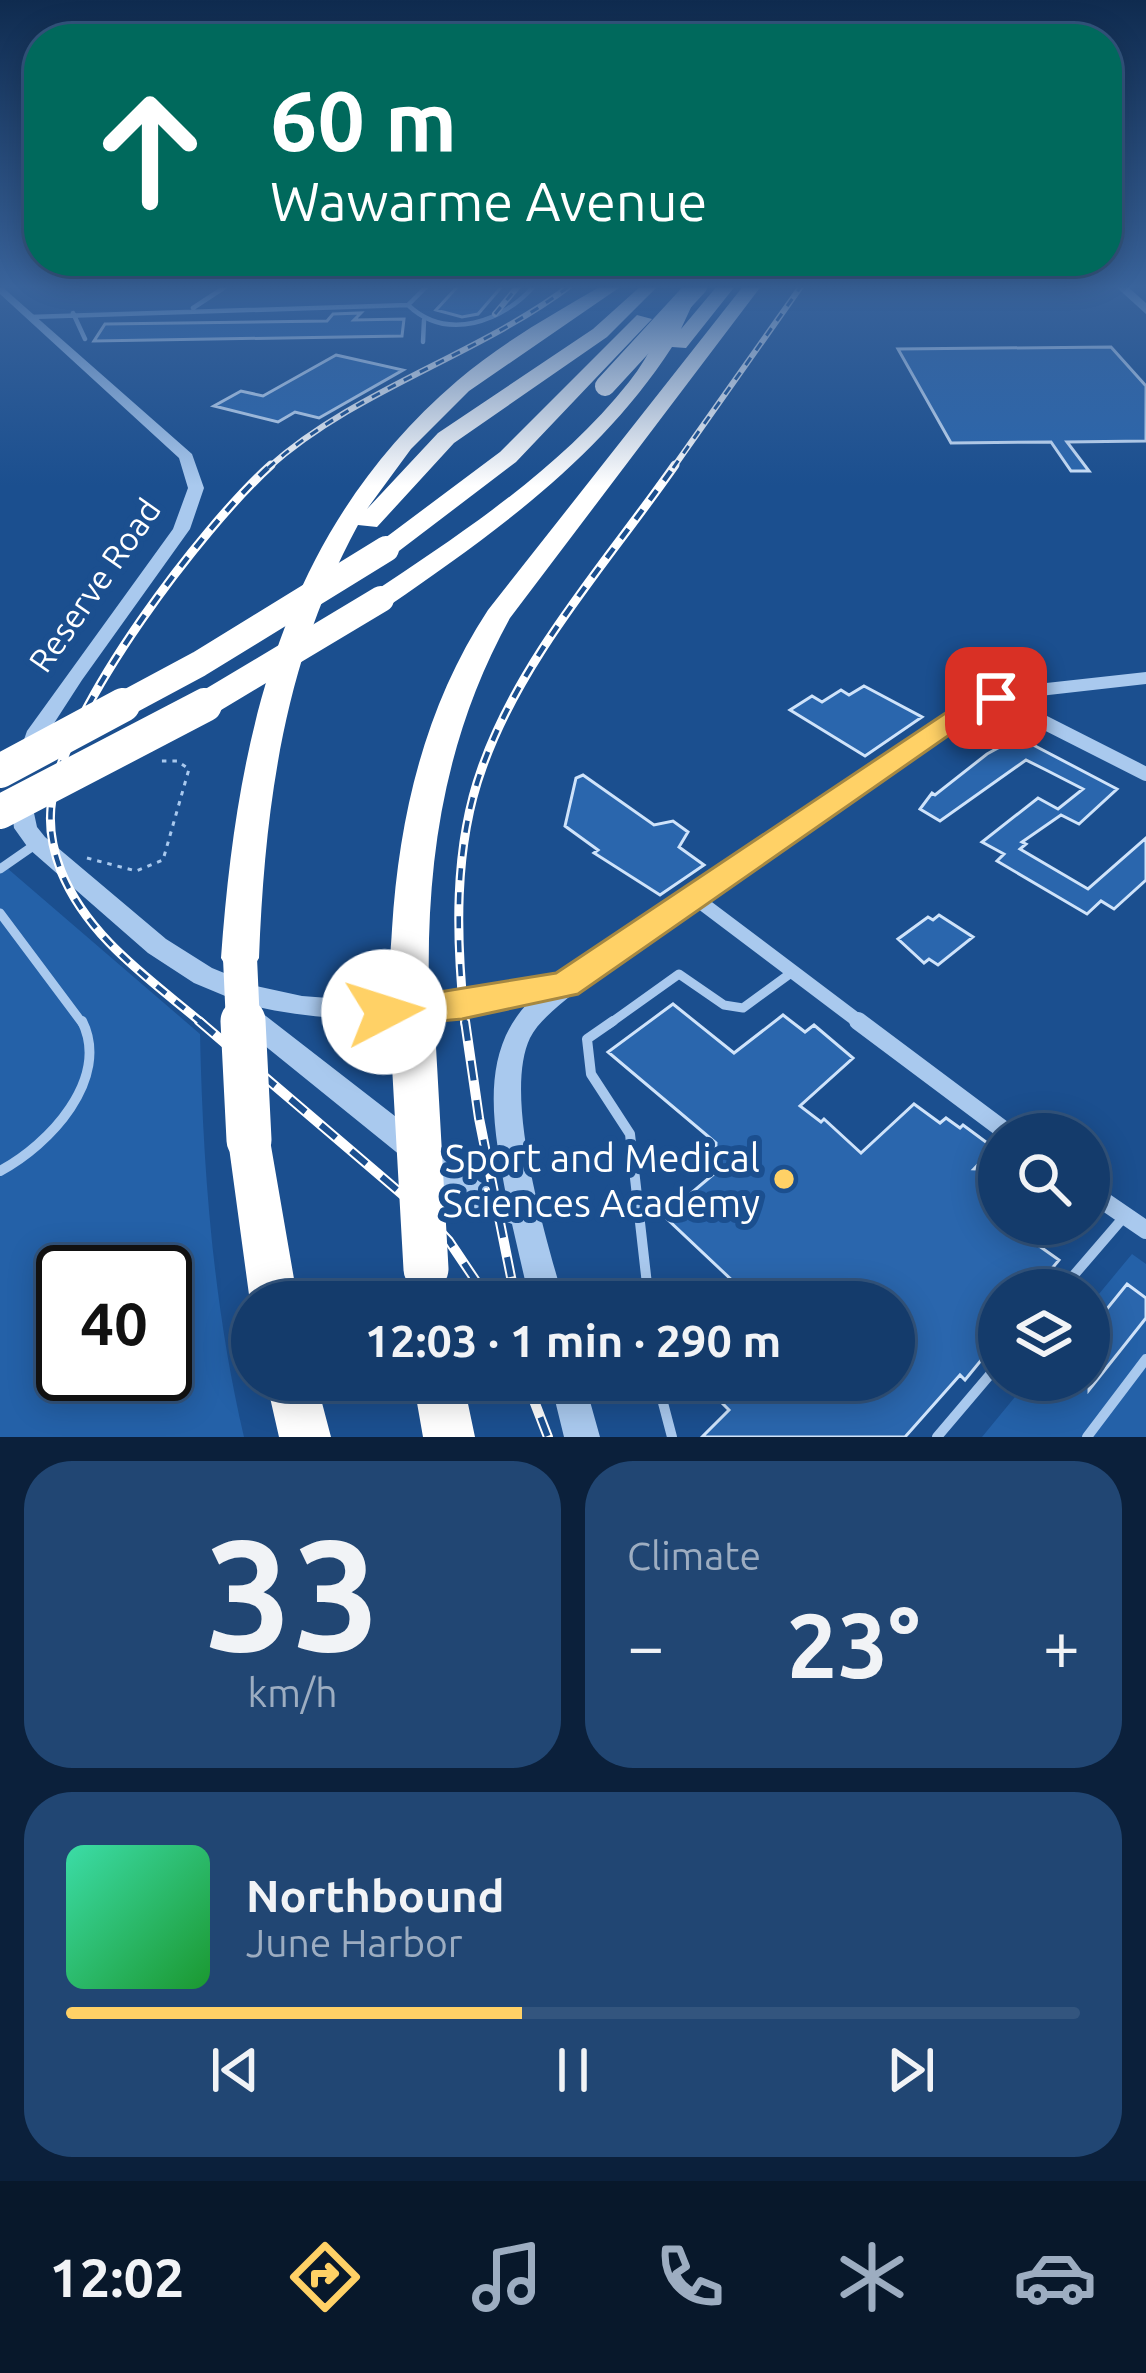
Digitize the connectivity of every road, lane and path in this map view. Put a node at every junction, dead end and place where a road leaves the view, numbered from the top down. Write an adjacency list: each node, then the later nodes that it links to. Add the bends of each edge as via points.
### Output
1 (69, 352): 19 (street, Reserve Road, via 185,457 196,488 181,529 38,731 19,784 26,828)
2 (509, 352): 10 (highway, via 384,467)
3 (569, 352): 10 (highway, via 423,458)
4 (611, 352): 11 (highway)
5 (635, 352): 11 (highway, bridge, via 506,484)
6 (657, 352): 9 (highway, via 595,429)
7 (670, 352): 9 (highway, via 565,469)
8 (701, 352): 35 (highway, bridge, via 498,616 436,750 412,887 410,992)
9 (525, 493): 11 (highway)
10 (330, 564): 34 (highway, bridge, via 297,623 269,711 240,958 250,1140)
11 (384, 574): 15 (highway, bridge); 17 (highway, via 222,671); 18 (highway, bridge, via 184,717)
12 (1146, 678): 13 (street)
13 (996, 698): 16 (street); 22 (street)
14 (149, 764): 20 (path, via 172,760 190,769 162,862 131,871 93,856)
15 (0, 771)
16 (1146, 774)
17 (0, 786)
18 (0, 812)
19 (38, 843): 20 (street); 21 (lane)
20 (70, 868): 24 (street)
21 (0, 869)
22 (695, 898): 25 (street); 26 (street)
23 (0, 913): 28 (lane, via 91,1043 82,1088 63,1117 37,1148)
24 (158, 947): 26 (street, via 221,985 353,1012 462,1005); 30 (street, via 470,1192)
25 (791, 973): 27 (street); 37 (lane, via 742,1008 679,974 587,1039 591,1074 630,1134)
26 (566, 985): 30 (street, via 526,1022 510,1054)
27 (981, 1113)
28 (0, 1171)
29 (1110, 1206): 31 (street)
30 (524, 1214): 36 (street)
31 (1125, 1216): 32 (street); 33 (lane)
32 (1146, 1230)
33 (1079, 1269)
34 (271, 1281)
35 (427, 1281)
36 (542, 1281)
37 (647, 1281)
38 (1146, 1359): 49 (lane)
39 (978, 1389): 48 (lane)
40 (296, 1401): 44 (highway)
41 (442, 1401): 45 (highway)
42 (573, 1401): 46 (street)
43 (663, 1401): 47 (lane)
44 (305, 1437)
45 (448, 1437)
46 (582, 1437)
47 (672, 1437)
48 (938, 1437)
49 (1087, 1437)

